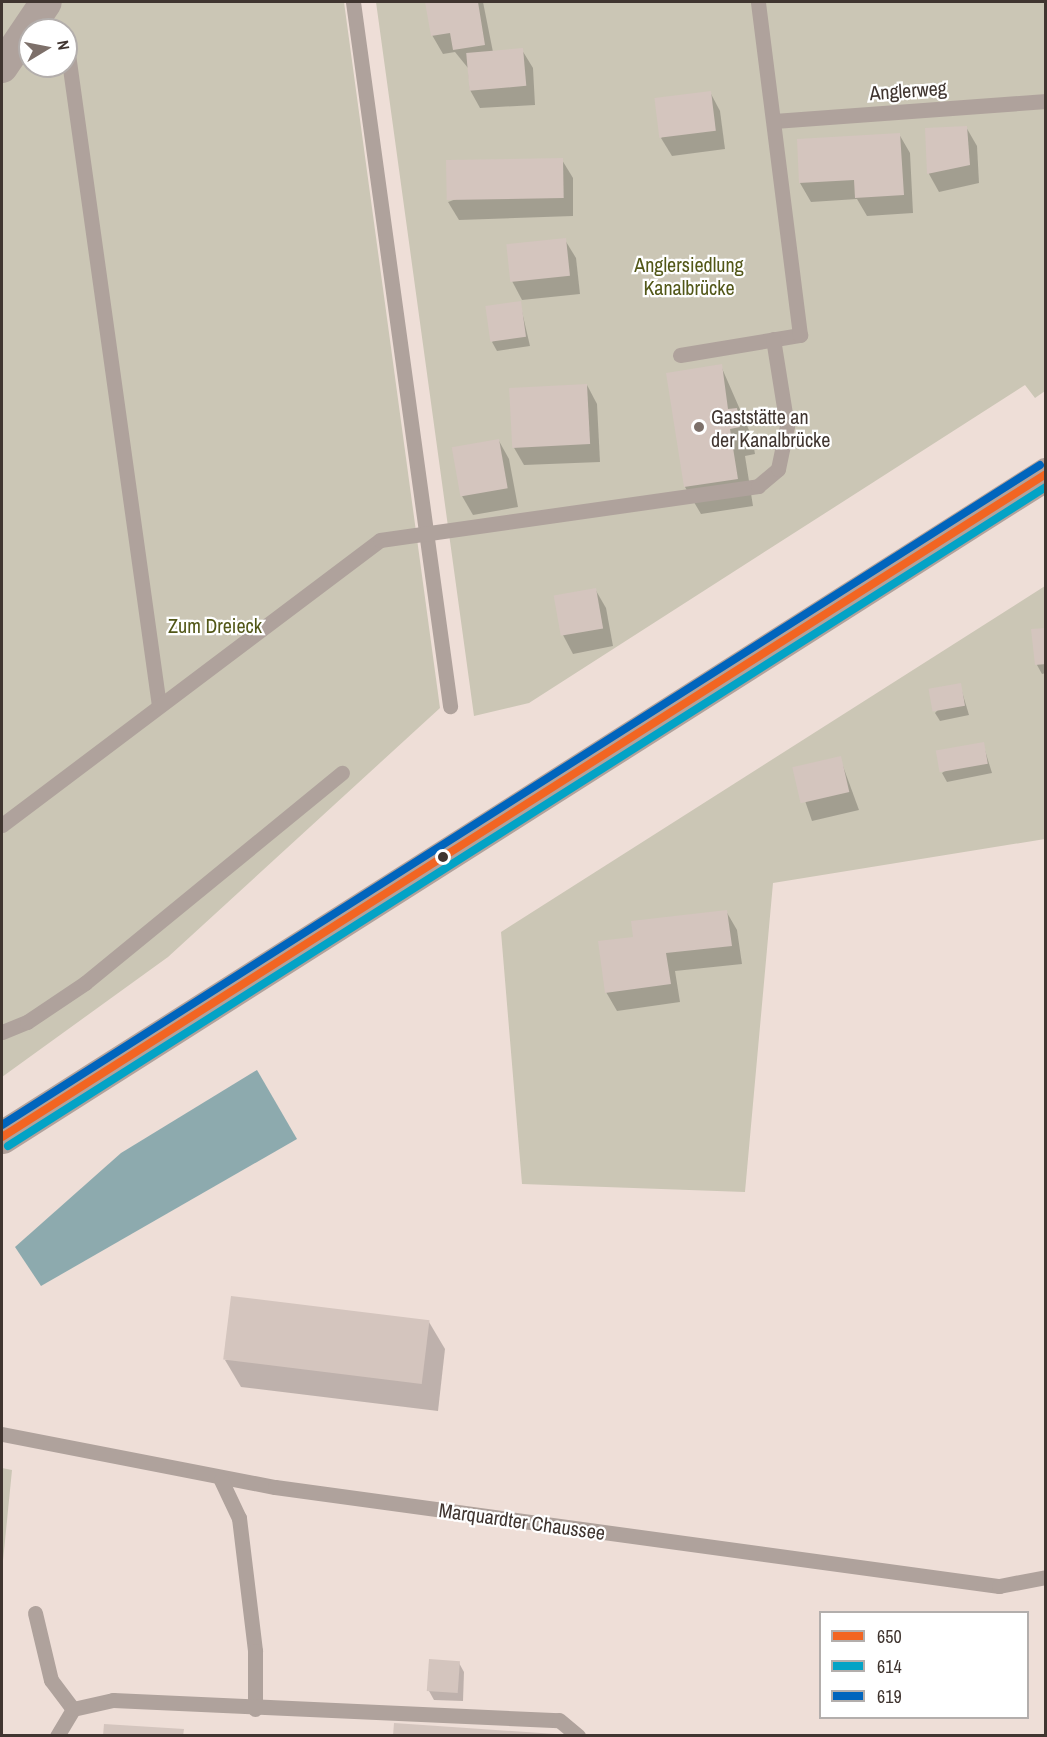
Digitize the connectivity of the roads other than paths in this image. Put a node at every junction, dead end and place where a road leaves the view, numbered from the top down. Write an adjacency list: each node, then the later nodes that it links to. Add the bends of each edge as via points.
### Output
1 (46, 2): 4 (street)
2 (353, 2): 11 (lane)
3 (758, 2): 7 (lane)
4 (2, 67)
5 (71, 78): 13 (lane)
6 (1046, 101): 7 (lane, Anglerweg)
7 (774, 121): 8 (lane, via 800,335)
8 (773, 339): 9 (lane); 11 (lane, via 787,426 778,469 758,486)
9 (680, 355)
10 (1046, 474): 17 (main road)
11 (426, 534): 12 (lane); 13 (lane, via 380,540)
12 (450, 705)
13 (159, 706): 15 (lane)
14 (342, 773): 16 (lane, via 84,983 27,1023)
15 (2, 825)
16 (2, 1032)
17 (2, 1137)
18 (2, 1434): 19 (lane, Marquardter Chaussee)
19 (221, 1480): 20 (lane, Marquardter Chaussee, via 999,1586); 23 (lane, via 239,1518 255,1651)
20 (1046, 1577)
21 (35, 1613): 22 (lane, via 51,1680)
22 (73, 1709): 23 (lane, via 113,1700); 24 (lane)
23 (255, 1709): 25 (lane, via 559,1720)
24 (57, 1736)
25 (578, 1736)

